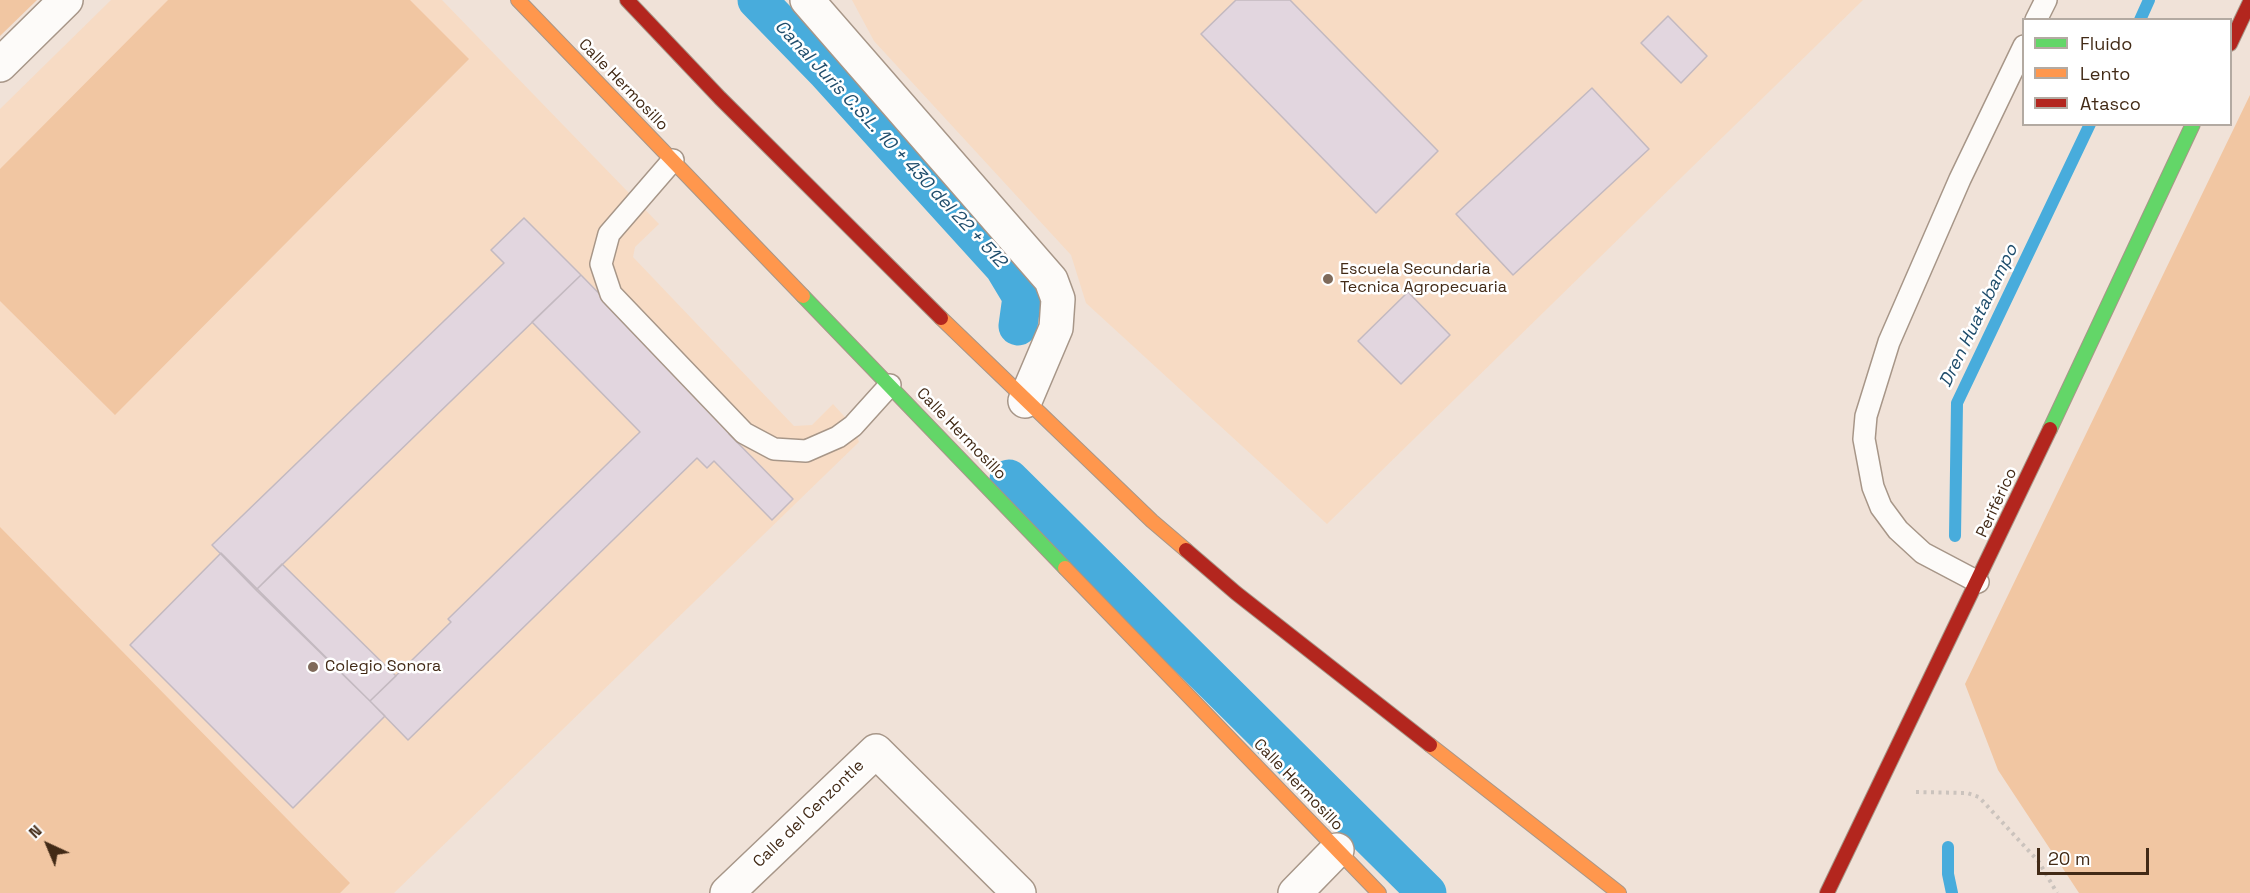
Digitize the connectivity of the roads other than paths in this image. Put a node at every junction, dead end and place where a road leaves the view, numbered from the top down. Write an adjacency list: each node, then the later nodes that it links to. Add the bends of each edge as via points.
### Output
1 (66, 0): 10 (street)
2 (518, 0): 12 (main road, Calle Hermosillo)
3 (627, 0): 14 (main road, via 720,99)
4 (807, 0): 14 (street, via 1051,280 1058,299 1056,328)
5 (2046, 0): 7 (lane)
6 (2250, 2): 8 (main road)
7 (2037, 18)
8 (2232, 40)
9 (2022, 50): 15 (lane, via 1889,342 1866,416 1864,439 1873,487 1881,507 1898,530 1923,553)
10 (0, 64)
11 (2192, 126): 15 (main road, Periférico)
12 (673, 160): 13 (main road, Calle Hermosillo); 13 (lane, via 609,234 601,264 611,294 744,433 774,449 806,451 853,426)
13 (891, 385): 16 (main road, Calle Hermosillo)
14 (1025, 401): 21 (main road, via 1152,521 1236,593)
15 (1978, 582): 22 (main road, Periférico)
16 (1337, 850): 19 (street); 20 (main road, Calle Hermosillo)
17 (727, 893): 18 (street, Calle del Cenzontle, via 876,751)
18 (1019, 893)
19 (1295, 893)
20 (1379, 893)
21 (1619, 893)
22 (1827, 893)

